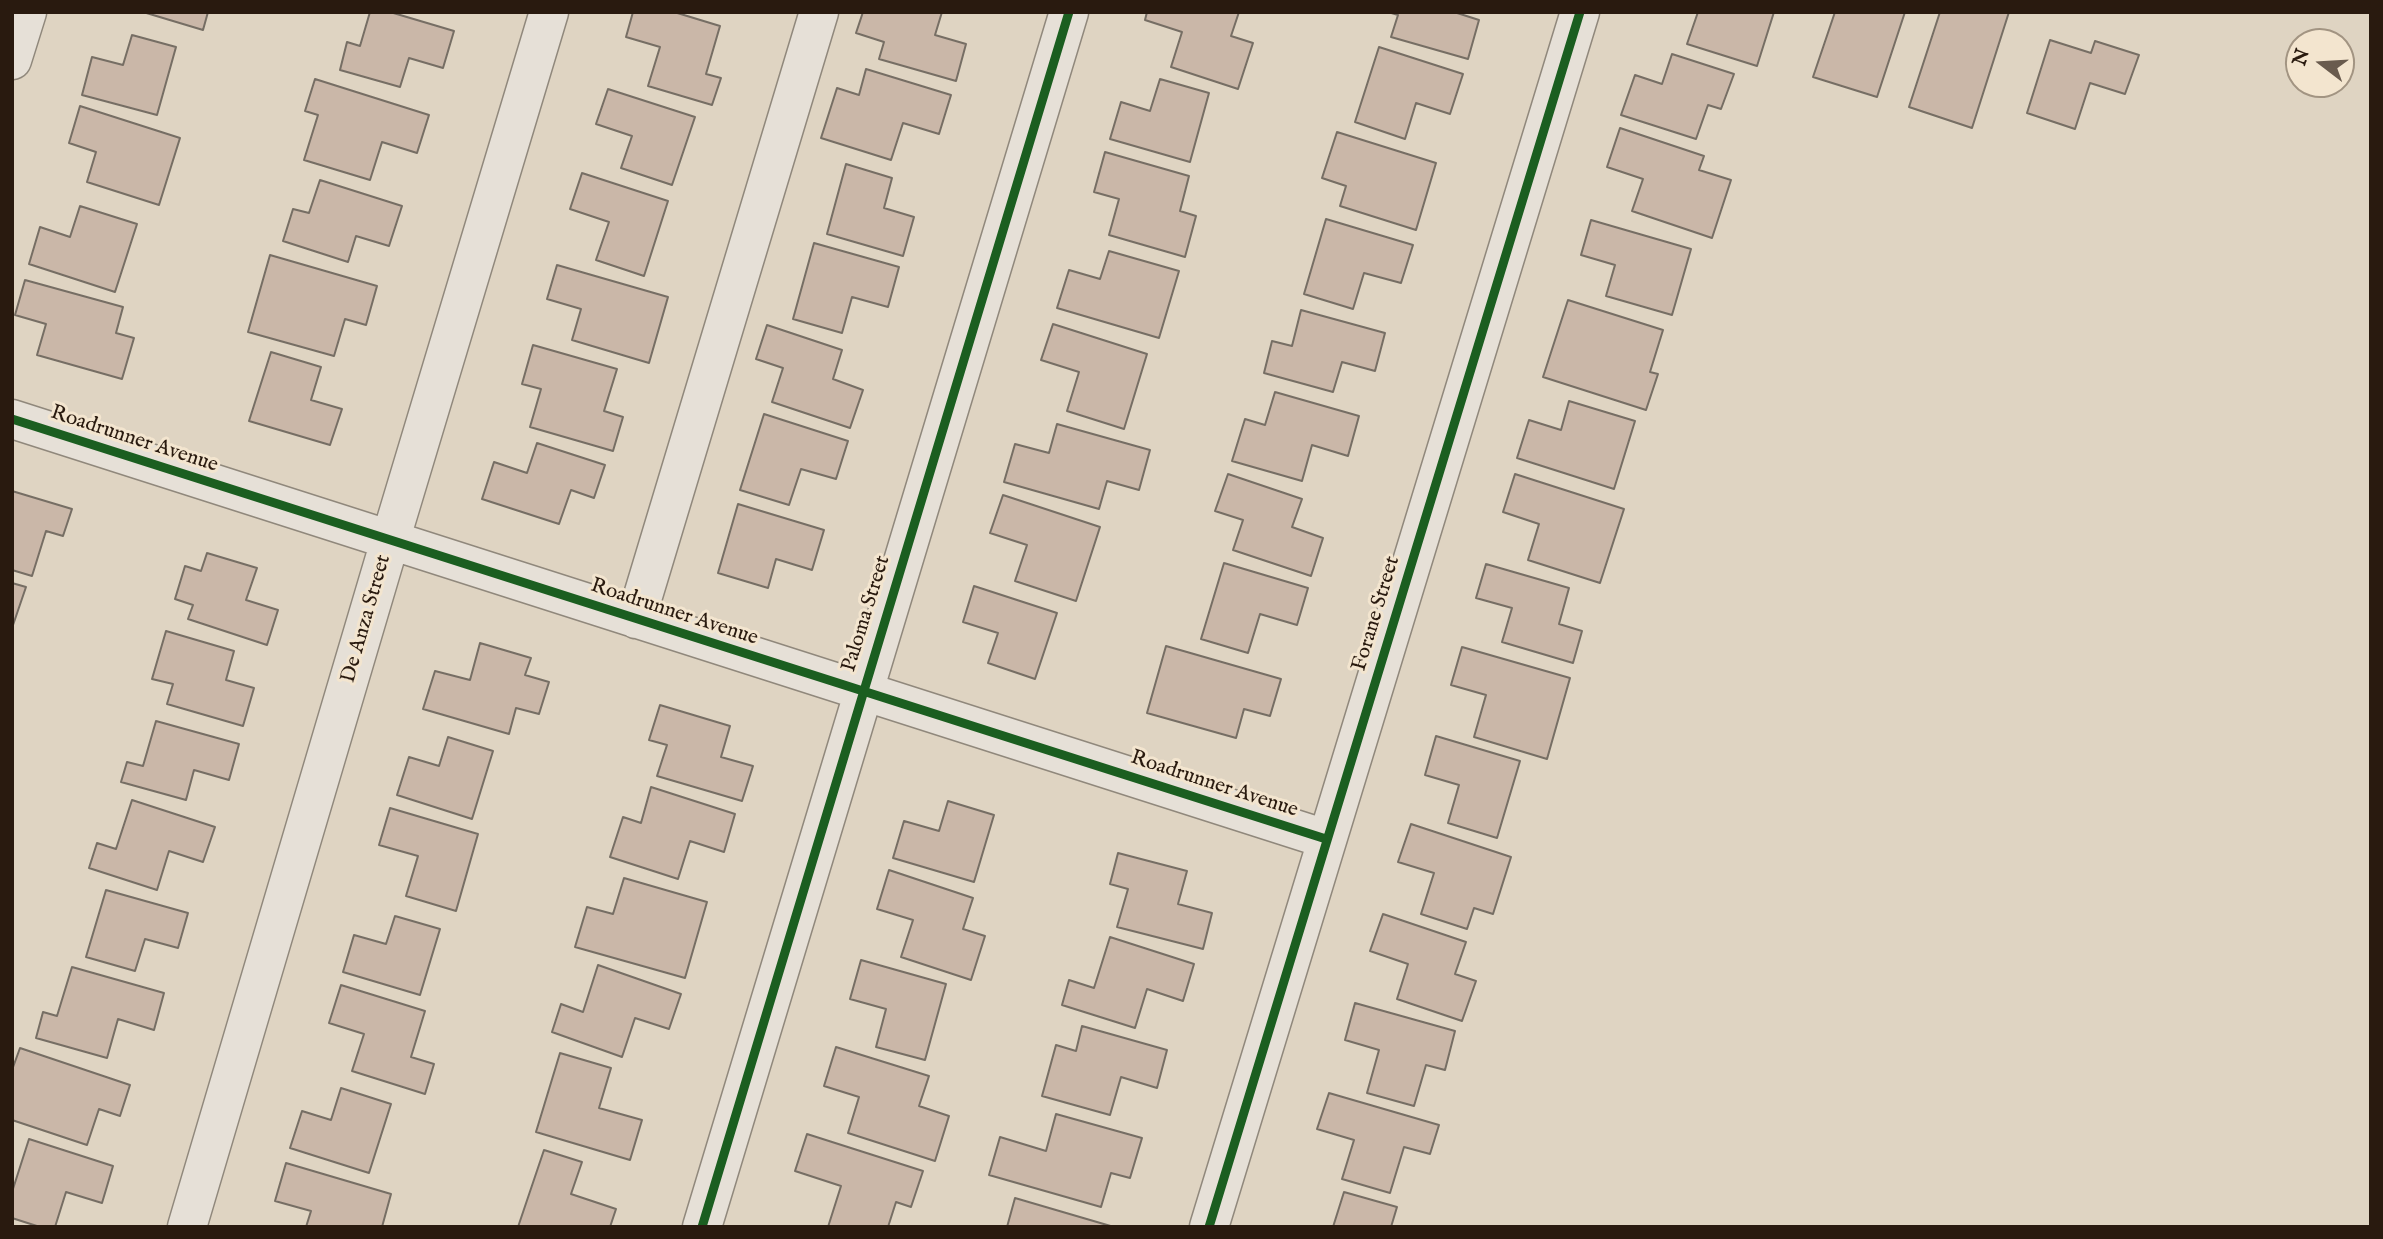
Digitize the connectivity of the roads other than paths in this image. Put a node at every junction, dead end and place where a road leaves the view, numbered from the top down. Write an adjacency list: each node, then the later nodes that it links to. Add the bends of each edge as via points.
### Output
1 (27, 12): 6 (street)
2 (549, 12): 8 (street, De Anza Street)
3 (819, 12): 9 (street)
4 (1069, 12): 10 (street, Paloma Street)
5 (1580, 12): 11 (street, Forane Street)
6 (12, 60)
7 (12, 419): 8 (street, Roadrunner Avenue)
8 (390, 541): 9 (street, Roadrunner Avenue); 12 (street, De Anza Street)
9 (636, 619): 10 (street, Roadrunner Avenue)
10 (862, 691): 11 (street, Roadrunner Avenue); 13 (street, Paloma Street)
11 (1326, 839): 14 (street, Forane Street)
12 (187, 1227)
13 (702, 1227)
14 (1209, 1227)

